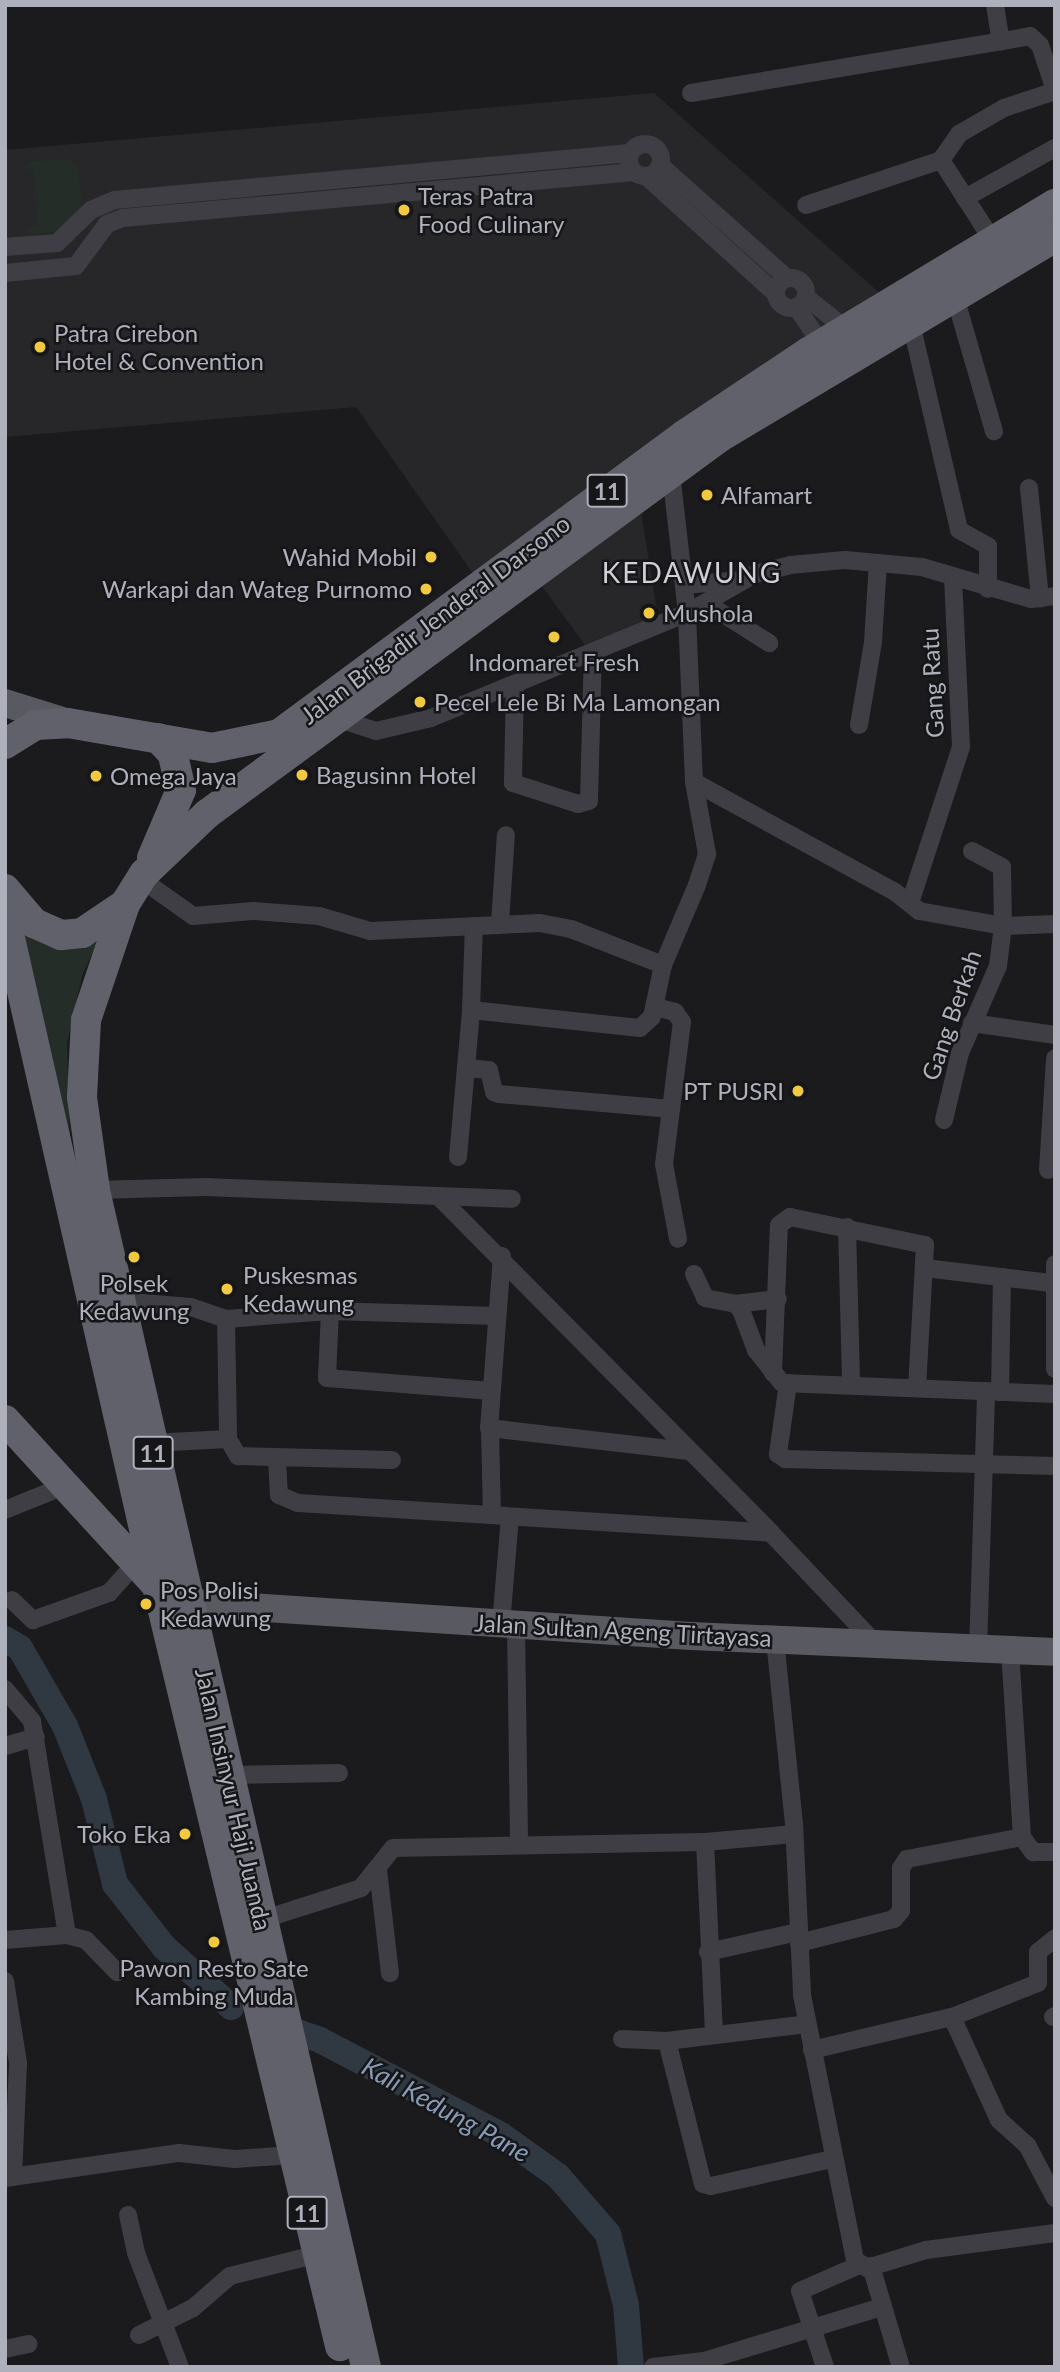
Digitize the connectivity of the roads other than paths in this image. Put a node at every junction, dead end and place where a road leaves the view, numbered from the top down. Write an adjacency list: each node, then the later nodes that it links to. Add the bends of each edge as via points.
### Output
1 (995, 5): 2 (street)
2 (1000, 42): 3 (street, via 1037,40); 4 (street)
3 (1055, 91): 7 (street, via 1004,108 959,134)
4 (691, 93)
5 (1055, 148): 11 (street)
6 (631, 153): 8 (street); 8 (street, via 639,145 651,145); 9 (street)
7 (941, 160): 11 (street); 14 (street)
8 (647, 171): 13 (street); 20 (street); 21 (street)
9 (270, 186): 10 (street); 13 (street)
10 (246, 188): 15 (street); 18 (street, via 115,200 92,210 57,243)
11 (965, 198): 17 (street)
12 (1055, 204): 17 (highway, Jalan Brigadir Jenderal Darsono / 11)
13 (271, 205): 15 (street)
14 (806, 205)
15 (247, 206): 19 (street, via 114,219 76,266)
16 (1055, 237): 22 (highway, Jalan Brigadir Jenderal Darsono / 11)
17 (993, 241): 25 (highway, Jalan Brigadir Jenderal Darsono / 11)
18 (5, 247)
19 (5, 273)
20 (786, 278): 21 (street); 23 (street, via 802,282)
21 (775, 293): 23 (street, via 785,307)
22 (955, 296): 24 (highway, Jalan Brigadir Jenderal Darsono / 11); 26 (street)
23 (801, 302): 25 (street); 25 (street)
24 (911, 323): 27 (highway, Jalan Brigadir Jenderal Darsono / 11); 35 (street, via 960,530 988,546)
25 (834, 336): 27 (highway, Jalan Brigadir Jenderal Darsono / 11)
26 (994, 431)
27 (690, 444): 28 (highway, Jalan Brigadir Jenderal Darsono / 11); 30 (highway, Jalan Brigadir Jenderal Darsono / 11)
28 (671, 473): 30 (highway, Jalan Brigadir Jenderal Darsono / 11); 34 (street)
29 (1029, 488): 36 (street)
30 (551, 548): 39 (highway, Jalan Brigadir Jenderal Darsono / 11)
31 (878, 563): 32 (street, via 922,567); 33 (street, via 790,565); 46 (street, via 873,642)
32 (953, 578): 35 (street); 54 (street, Gang Ratu, via 961,747)
33 (744, 580): 34 (street); 37 (street)
34 (684, 585): 38 (street)
35 (988, 589): 36 (street)
36 (1047, 597)
37 (706, 603): 38 (street); 40 (street)
38 (687, 613): 41 (street); 49 (street)
39 (438, 631): 44 (highway, Jalan Brigadir Jenderal Darsono / 11); 47 (highway, Jalan Brigadir Jenderal Darsono / 11, via 263,741 212,748)
40 (769, 643)
41 (593, 652): 42 (street); 42 (street, via 589,801 578,804 513,783)
42 (515, 684): 44 (street, via 401,727 359,729)
43 (5, 703): 45 (main road)
44 (336, 718): 52 (highway, Jalan Brigadir Jenderal Darsono / 11, via 207,814)
45 (68, 723): 47 (highway, Jalan Brigadir Jenderal Darsono / 11); 48 (highway, 11, via 35,725)
46 (859, 725)
47 (158, 738): 52 (highway, via 173,754 181,790)
48 (5, 744)
49 (694, 782): 54 (street); 61 (street, via 707,854)
50 (506, 835): 57 (street)
51 (972, 851): 60 (street, Gang Berkah, via 1002,867)
52 (143, 876): 55 (highway, Jalan Brigadir Jenderal Darsono / 11); 59 (street, via 193,916 253,911 319,916 370,931)
53 (5, 889): 55 (highway, via 34,923 61,935 82,933)
54 (910, 903): 60 (street, via 925,913)
55 (125, 904): 72 (highway, Jalan Insinyur Haji Juanda / 11, via 86,1020 81,1054)
56 (5, 916): 109 (highway, Jalan Insinyur Haji Juanda / 11)
57 (500, 922): 59 (street); 61 (street, via 570,929)
58 (1055, 924): 60 (street)
59 (474, 926): 63 (street)
60 (1003, 926): 64 (street, Gang Berkah, via 991,988)
61 (663, 965): 62 (street)
62 (654, 1007): 63 (street, via 647,1023 624,1029); 68 (street, via 675,1012 682,1022)
63 (471, 1010): 67 (street)
64 (972, 1023): 65 (street); 69 (street, Gang Berkah)
65 (1055, 1035)
66 (1055, 1058): 71 (street)
67 (466, 1068): 68 (street, via 489,1070 494,1092 499,1094); 70 (street)
68 (671, 1110): 76 (street, via 664,1180)
69 (944, 1120)
70 (458, 1157)
71 (1048, 1170)
72 (95, 1190): 73 (street, via 205,1187); 84 (highway, Jalan Insinyur Haji Juanda / 11)
73 (440, 1198): 74 (street); 77 (street)
74 (512, 1199)
75 (847, 1227): 79 (street, via 920,1241 926,1249); 83 (street, via 783,1219); 91 (street)
76 (678, 1239)
77 (502, 1256): 87 (street); 100 (street)
78 (1055, 1264): 82 (street)
79 (925, 1268): 81 (street); 92 (street)
80 (694, 1274): 85 (street, via 705,1298)
81 (1002, 1277): 82 (street); 94 (street)
82 (1051, 1283): 89 (street)
83 (778, 1299): 85 (street); 90 (street)
84 (118, 1301): 88 (street, via 191,1307 203,1315); 99 (highway, Jalan Insinyur Haji Juanda / 11)
85 (735, 1304): 90 (street)
86 (330, 1311): 87 (street); 88 (street); 93 (street, via 327,1378)
87 (497, 1316): 93 (street)
88 (226, 1318): 98 (street)
89 (1055, 1369)
90 (781, 1378): 91 (street); 103 (street, via 778,1454 785,1459)
91 (851, 1384): 92 (street)
92 (917, 1388): 94 (street)
93 (491, 1391): 97 (street)
94 (993, 1392): 95 (street); 103 (street)
95 (1055, 1394)
96 (5, 1420): 105 (highway)
97 (490, 1429): 100 (street); 107 (street)
98 (228, 1439): 99 (street); 101 (street, via 238,1456)
99 (150, 1443): 109 (highway, Jalan Insinyur Haji Juanda / 11)
100 (689, 1451): 108 (street)
101 (277, 1458): 102 (street); 107 (street, via 276,1485 284,1500)
102 (392, 1460)
103 (983, 1465): 104 (street); 115 (street)
104 (1055, 1466)
105 (64, 1486): 106 (street); 109 (highway)
106 (5, 1510)
107 (501, 1515): 108 (street); 112 (street)
108 (771, 1533): 114 (street)
109 (154, 1552): 110 (street, via 109,1594 33,1620); 111 (highway, Jalan Insinyur Haji Juanda / 11); 128 (highway, Jalan Insinyur Haji Juanda / 11, via 157,1586)
110 (12, 1600)
111 (191, 1603): 112 (main road, Jalan Sultan Ageng Tirtayasa); 122 (highway, Jalan Insinyur Haji Juanda / 11)
112 (509, 1624): 113 (main road, Jalan Sultan Ageng Tirtayasa); 126 (street)
113 (775, 1640): 114 (main road, Jalan Sultan Ageng Tirtayasa); 123 (street)
114 (877, 1645): 115 (main road, Jalan Sultan Ageng Tirtayasa)
115 (978, 1650): 116 (main road, Jalan Sultan Ageng Tirtayasa)
116 (1010, 1651): 117 (main road, Jalan Sultan Ageng Tirtayasa); 124 (street)
117 (1055, 1652)
118 (5, 1689): 119 (street, via 32,1721)
119 (36, 1737): 120 (street); 131 (street)
120 (5, 1746)
121 (339, 1773): 122 (street)
122 (228, 1775): 128 (highway, Jalan Insinyur Haji Juanda / 11)
123 (794, 1834): 125 (street); 132 (street)
124 (1022, 1838): 127 (street, via 1033,1853); 132 (street, via 907,1859 901,1868 901,1910 894,1919)
125 (705, 1842): 126 (street); 135 (street)
126 (519, 1845): 129 (street, via 393,1848)
127 (1055, 1852)
128 (237, 1864): 130 (highway, Jalan Insinyur Haji Juanda / 11); 145 (highway, Jalan Insinyur Haji Juanda / 11, via 253,1985)
129 (378, 1870): 130 (street, via 350,1894); 137 (street)
130 (261, 1920): 145 (highway, Jalan Insinyur Haji Juanda / 11, via 280,2001)
131 (67, 1935): 134 (street); 136 (street, via 86,1940)
132 (799, 1938): 135 (street); 140 (street)
133 (1055, 1938): 139 (street, via 1038,1952 1038,1983)
134 (5, 1940)
135 (708, 1952): 141 (street)
136 (117, 1972)
137 (390, 1973)
138 (5, 1981): 148 (street, via 18,2063)
139 (952, 2017): 144 (street); 149 (street, via 999,2120 1027,2145)
140 (807, 2024): 141 (street); 144 (street)
141 (713, 2034): 143 (street)
142 (622, 2039): 143 (street)
143 (667, 2041): 147 (street, via 703,2184)
144 (812, 2050): 147 (street)
145 (282, 2061): 146 (highway, Jalan Insinyur Haji Juanda / 11); 162 (highway, Jalan Insinyur Haji Juanda / 11)
146 (293, 2155): 148 (street, via 234,2159 179,2153); 152 (highway, Jalan Insinyur Haji Juanda / 11)
147 (832, 2159): 153 (street)
148 (9, 2177)
149 (1055, 2198)
150 (128, 2214): 155 (street)
151 (1055, 2233): 153 (street, via 926,2250)
152 (317, 2254): 155 (street, via 230,2276 193,2308); 161 (highway, Jalan Insinyur Haji Juanda / 11)
153 (865, 2266): 154 (street); 156 (street, via 800,2291)
154 (882, 2307): 156 (street); 165 (street)
155 (162, 2324): 157 (street); 160 (street)
156 (809, 2333): 163 (street, via 704,2361); 164 (street)
157 (139, 2335)
158 (28, 2344): 159 (street)
159 (5, 2349)
160 (180, 2367)
161 (345, 2367)
162 (366, 2367)
163 (653, 2367)
164 (825, 2367)
165 (901, 2367)

